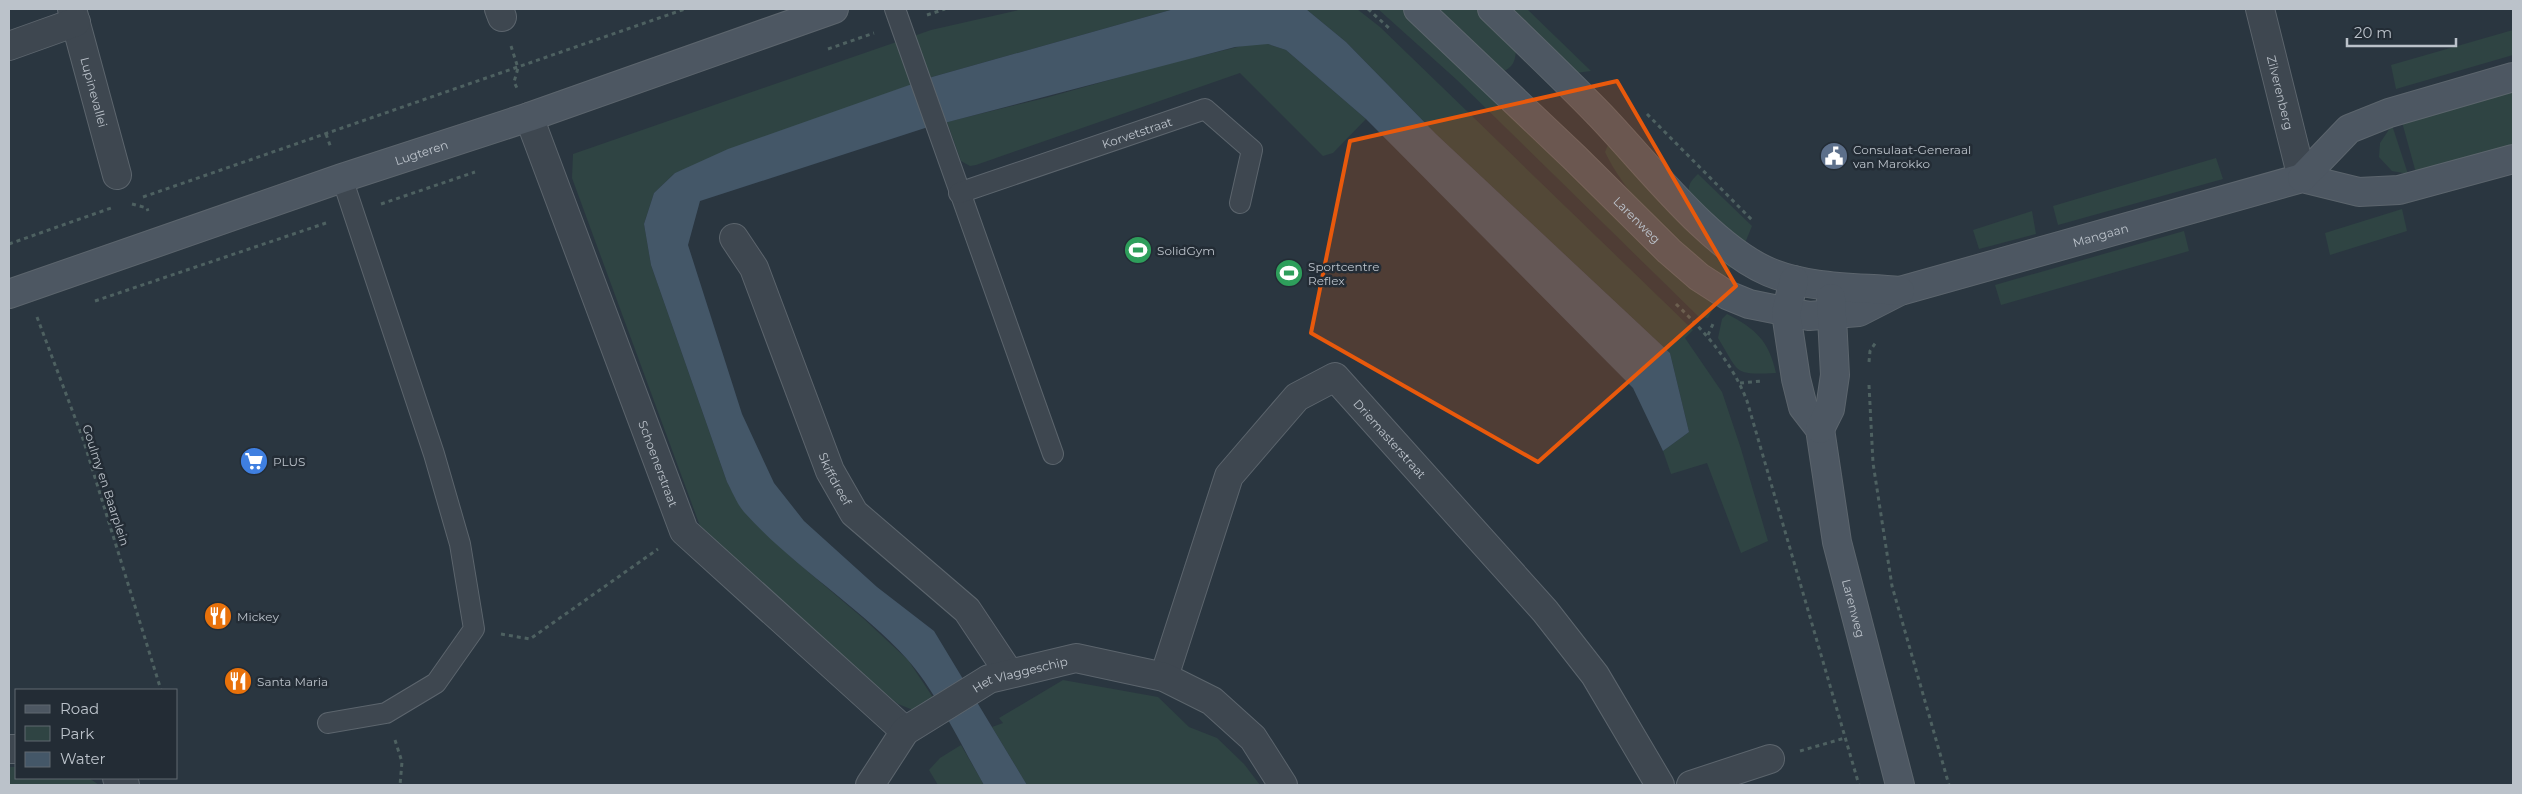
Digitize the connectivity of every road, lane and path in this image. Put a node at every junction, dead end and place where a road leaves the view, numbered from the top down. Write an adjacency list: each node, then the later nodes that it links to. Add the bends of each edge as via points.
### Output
1 (685, 9): 10 (path)
2 (834, 9): 12 (street, Lugteren)
3 (895, 9): 18 (lane)
4 (1418, 9): 29 (street, Larenweg, via 1699,277 1727,295)
5 (1492, 9): 25 (street, via 1597,112 1706,229 1745,258)
6 (2260, 9): 17 (street, Zilverenberg)
7 (501, 13): 10 (path)
8 (74, 15): 9 (street); 15 (street, Lupinevallei)
9 (9, 46)
10 (518, 68): 12 (path, via 514,82); 19 (path)
11 (2513, 77): 17 (street, via 2389,113 2349,129)
12 (529, 117): 16 (street, Lugteren); 39 (street, Schoenerstraat)
13 (1657, 124): 22 (path)
14 (2513, 160): 17 (street, Mangaan, via 2399,190 2359,192)
15 (117, 175)
16 (342, 178): 27 (street, Lugteren); 40 (lane, via 434,454 460,544)
17 (2302, 178): 28 (street, Mangaan)
18 (959, 193): 20 (lane, Korvetstraat, via 1205,109 1252,150); 38 (lane)
19 (126, 202)
20 (1240, 203)
21 (117, 206): 24 (path)
22 (1759, 227)
23 (734, 238): 41 (street, Skiffdreef, via 754,268 830,470 854,513 966,610)
24 (9, 244)
25 (1794, 280): 26 (street); 29 (street)
26 (1830, 286): 28 (street, Mangaan); 30 (street)
27 (18, 291): 43 (path, Goulmy en Baarplein, via 83,439)
28 (1900, 291): 30 (street, Mangaan, via 1859,312)
29 (1786, 313): 30 (street, Mangaan); 37 (street, Larenweg, via 1803,407)
30 (1832, 315): 37 (street, via 1835,375 1830,409)
31 (1708, 335): 36 (path)
32 (1880, 337): 33 (path, via 1870,351)
33 (1869, 366)
34 (1764, 381): 36 (path)
35 (1868, 382): 56 (path, via 1873,463 1892,586)
36 (1740, 383): 47 (path)
37 (1820, 429): 55 (street, Larenweg, via 1837,542)
38 (1053, 454)
39 (684, 531): 40 (path, via 530,639); 46 (street, Schoenerstraat)
40 (474, 629): 44 (lane, via 436,682)
41 (999, 676): 42 (street, Het Vlaggeschip, via 1076,658); 46 (street, Het Vlaggeschip)
42 (1164, 677): 51 (street, Het Vlaggeschip, via 1212,702 1253,738); 52 (street, Driemasterstraat, via 1229,476 1297,397 1335,377 1545,611 1595,675)
43 (161, 689)
44 (386, 713): 45 (lane); 49 (path, via 402,762)
45 (328, 723)
46 (915, 725): 50 (street, Het Vlaggeschip)
47 (1845, 738): 48 (path); 54 (path)
48 (1770, 759): 53 (street)
49 (400, 785)
50 (870, 785)
51 (1283, 785)
52 (1660, 785)
53 (1691, 785)
54 (1859, 785)
55 (1900, 785)
56 (1949, 785)

